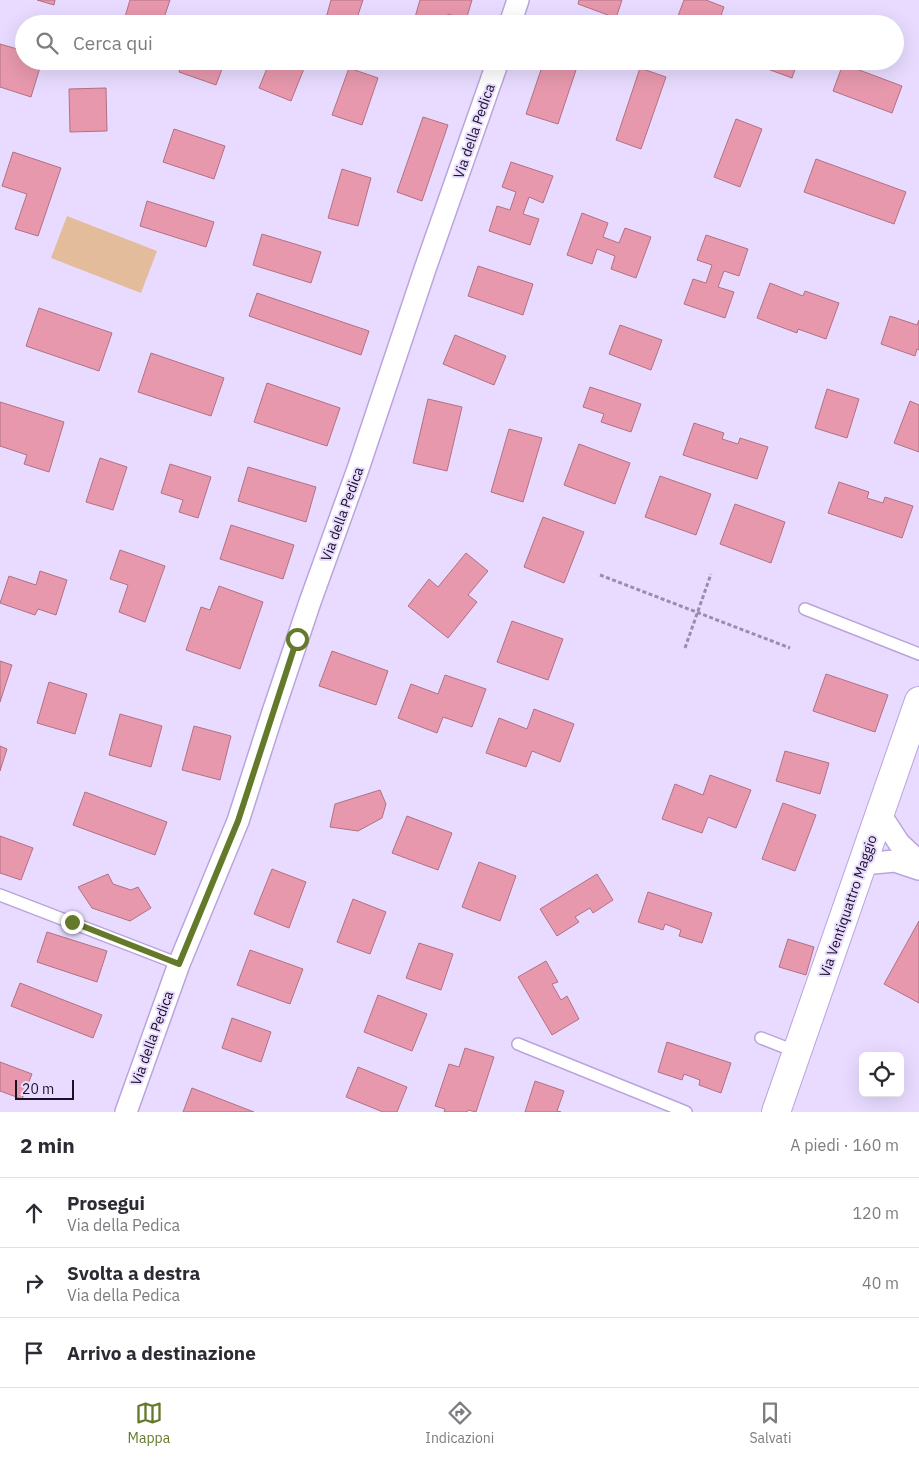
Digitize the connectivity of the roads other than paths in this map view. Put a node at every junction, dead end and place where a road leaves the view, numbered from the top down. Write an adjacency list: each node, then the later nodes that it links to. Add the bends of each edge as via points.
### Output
1 (518, 0): 2 (street)
2 (513, 15)
3 (495, 70): 12 (street, Via della Pedica, via 310,602 238,821)
4 (805, 609): 5 (lane)
5 (919, 654)
6 (919, 701): 7 (main road, Via Ventiquattro Maggio)
7 (880, 814): 8 (street, via 899,843); 9 (main road, Via Ventiquattro Maggio)
8 (919, 862)
9 (862, 864): 10 (street, via 894,861); 15 (main road, Via Ventiquattro Maggio)
10 (919, 869)
11 (0, 895): 12 (lane)
12 (179, 964): 16 (street, Via della Pedica)
13 (761, 1038): 15 (lane)
14 (518, 1044): 17 (lane)
15 (797, 1052): 18 (main road, Via Ventiquattro Maggio)
16 (126, 1112)
17 (686, 1112)
18 (776, 1112)

